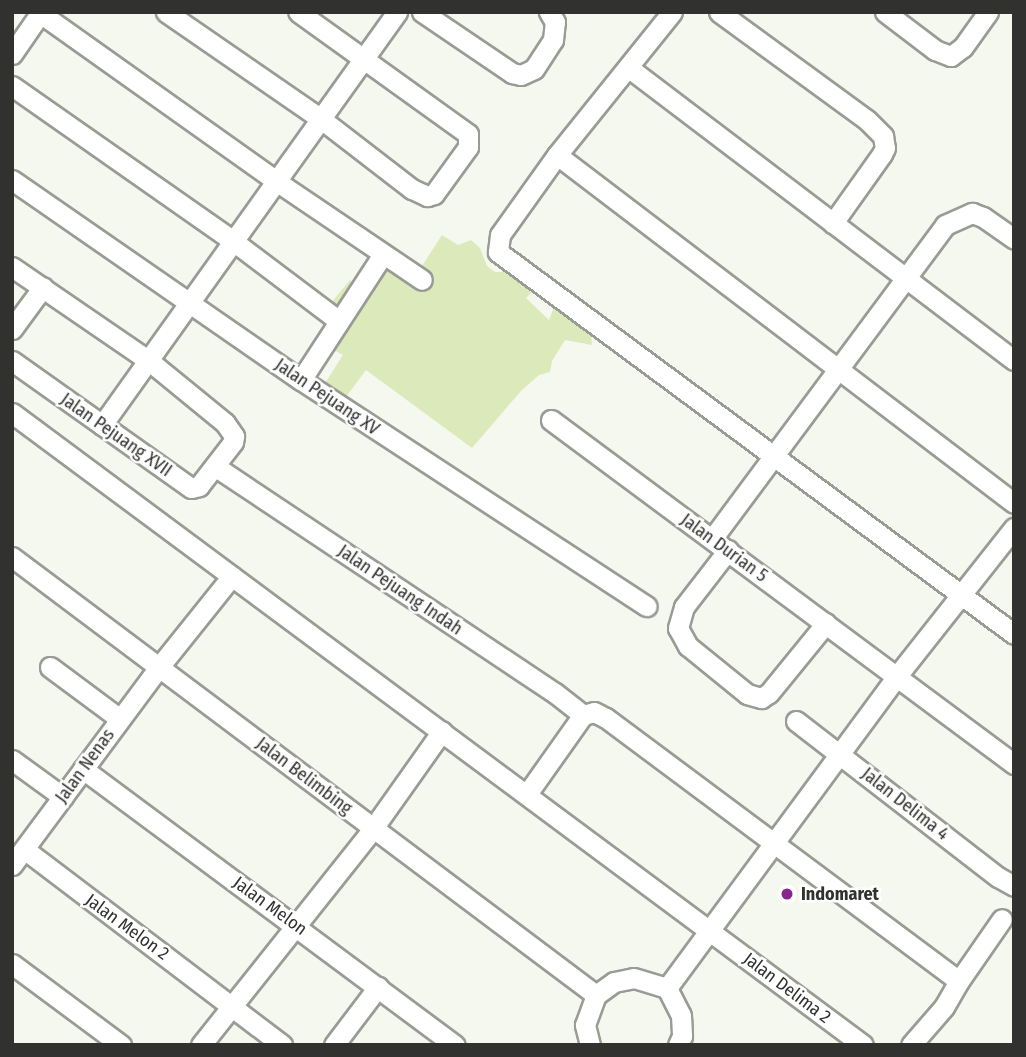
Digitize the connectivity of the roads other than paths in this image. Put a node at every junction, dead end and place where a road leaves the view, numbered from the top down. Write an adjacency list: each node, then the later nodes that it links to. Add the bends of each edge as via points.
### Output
1 (166, 12): 15 (street)
2 (298, 12): 12 (street)
3 (397, 12): 12 (street)
4 (422, 12): 5 (street, via 512,74 521,75 534,69 553,40 555,22)
5 (549, 12)
6 (672, 12): 13 (street)
7 (719, 12): 19 (street, via 883,136 882,154)
8 (885, 12): 9 (street, via 935,50 951,56)
9 (988, 12)
10 (41, 13): 11 (street); 18 (street)
11 (12, 54)
12 (363, 59): 15 (street); 15 (street, via 468,134 468,147 453,169 434,194 419,193)
13 (629, 68): 16 (street); 19 (street)
14 (12, 86): 21 (street)
15 (321, 119): 18 (street)
16 (557, 155): 33 (street); 38 (street, via 500,235 498,251)
17 (12, 180): 27 (street, Jalan Pejuang XV)
18 (276, 181): 21 (street); 22 (street)
19 (833, 223): 24 (street)
20 (1014, 239): 24 (street, via 983,217 962,215 945,225)
21 (233, 241): 27 (street); 28 (street)
22 (383, 254): 25 (street); 28 (street)
23 (12, 267): 26 (street)
24 (905, 278): 31 (street); 33 (street)
25 (422, 280)
26 (43, 287): 29 (street); 30 (street)
27 (189, 303): 30 (street); 34 (street, Jalan Pejuang XV)
28 (339, 321): 34 (street)
29 (12, 329)
30 (148, 360): 37 (street); 39 (street, via 231,430 233,442)
31 (1014, 360)
32 (12, 361): 37 (street, Jalan Pejuang XVII)
33 (837, 369): 38 (street); 40 (street)
34 (300, 380): 46 (street, Jalan Pejuang XV)
35 (14, 417): 44 (street, Jalan Delima 2)
36 (551, 420): 42 (street, Jalan Durian 5)
37 (102, 425): 39 (street, Jalan Pejuang XVII, via 191,488 198,488)
38 (775, 454): 42 (street); 45 (street)
39 (216, 467): 52 (street, Jalan Pejuang Indah)
40 (1014, 503)
41 (1014, 528): 45 (street)
42 (720, 545): 47 (street, Jalan Durian 5); 47 (street, via 684,607 678,628 688,646 747,694 761,698 769,693)
43 (12, 557): 50 (street, Jalan Belimbing)
44 (232, 576): 50 (street, Jalan Nenas); 55 (street, Jalan Delima 2)
45 (963, 595): 48 (street); 51 (street)
46 (647, 606)
47 (826, 623): 51 (street, Jalan Durian 5)
48 (1014, 634)
49 (50, 667): 53 (street)
50 (159, 667): 53 (street, Jalan Nenas); 62 (street, Jalan Belimbing)
51 (897, 676): 56 (street); 58 (street, Jalan Durian 5)
52 (583, 715): 60 (street); 63 (street, via 594,712 614,724)
53 (120, 719): 59 (street, Jalan Nenas)
54 (796, 721): 56 (street, Jalan Delima 4)
55 (442, 731): 60 (street, Jalan Delima 2); 62 (street)
56 (841, 753): 63 (street); 65 (street, Jalan Delima 4)
57 (12, 761): 61 (street)
58 (1014, 764)
59 (83, 769): 61 (street, Jalan Nenas); 67 (street, Jalan Melon)
60 (527, 794): 68 (street, Jalan Delima 2)
61 (63, 797): 64 (street, Jalan Nenas)
62 (373, 828): 67 (street); 73 (street, Jalan Belimbing)
63 (775, 844): 68 (street); 70 (street)
64 (18, 857): 74 (street, Jalan Melon 2)
65 (1014, 886)
66 (1002, 919): 70 (street)
67 (298, 926): 71 (street, Jalan Melon); 74 (street)
68 (710, 930): 72 (street); 83 (street, Jalan Delima 2)
69 (12, 964): 76 (street)
70 (959, 981): 84 (street, via 944,1007)
71 (378, 987): 79 (street); 80 (street, Jalan Melon)
72 (667, 988): 73 (street, via 634,978 614,982); 82 (street, via 681,1015)
73 (596, 995): 81 (street, via 586,1025)
74 (231, 1004): 75 (street, Jalan Melon 2); 77 (street)
75 (259, 1037): 78 (street, Jalan Melon 2)
76 (121, 1045)
77 (201, 1045)
78 (282, 1045)
79 (334, 1045)
80 (455, 1045)
81 (590, 1045)
82 (678, 1045)
83 (863, 1045)
84 (911, 1045)

